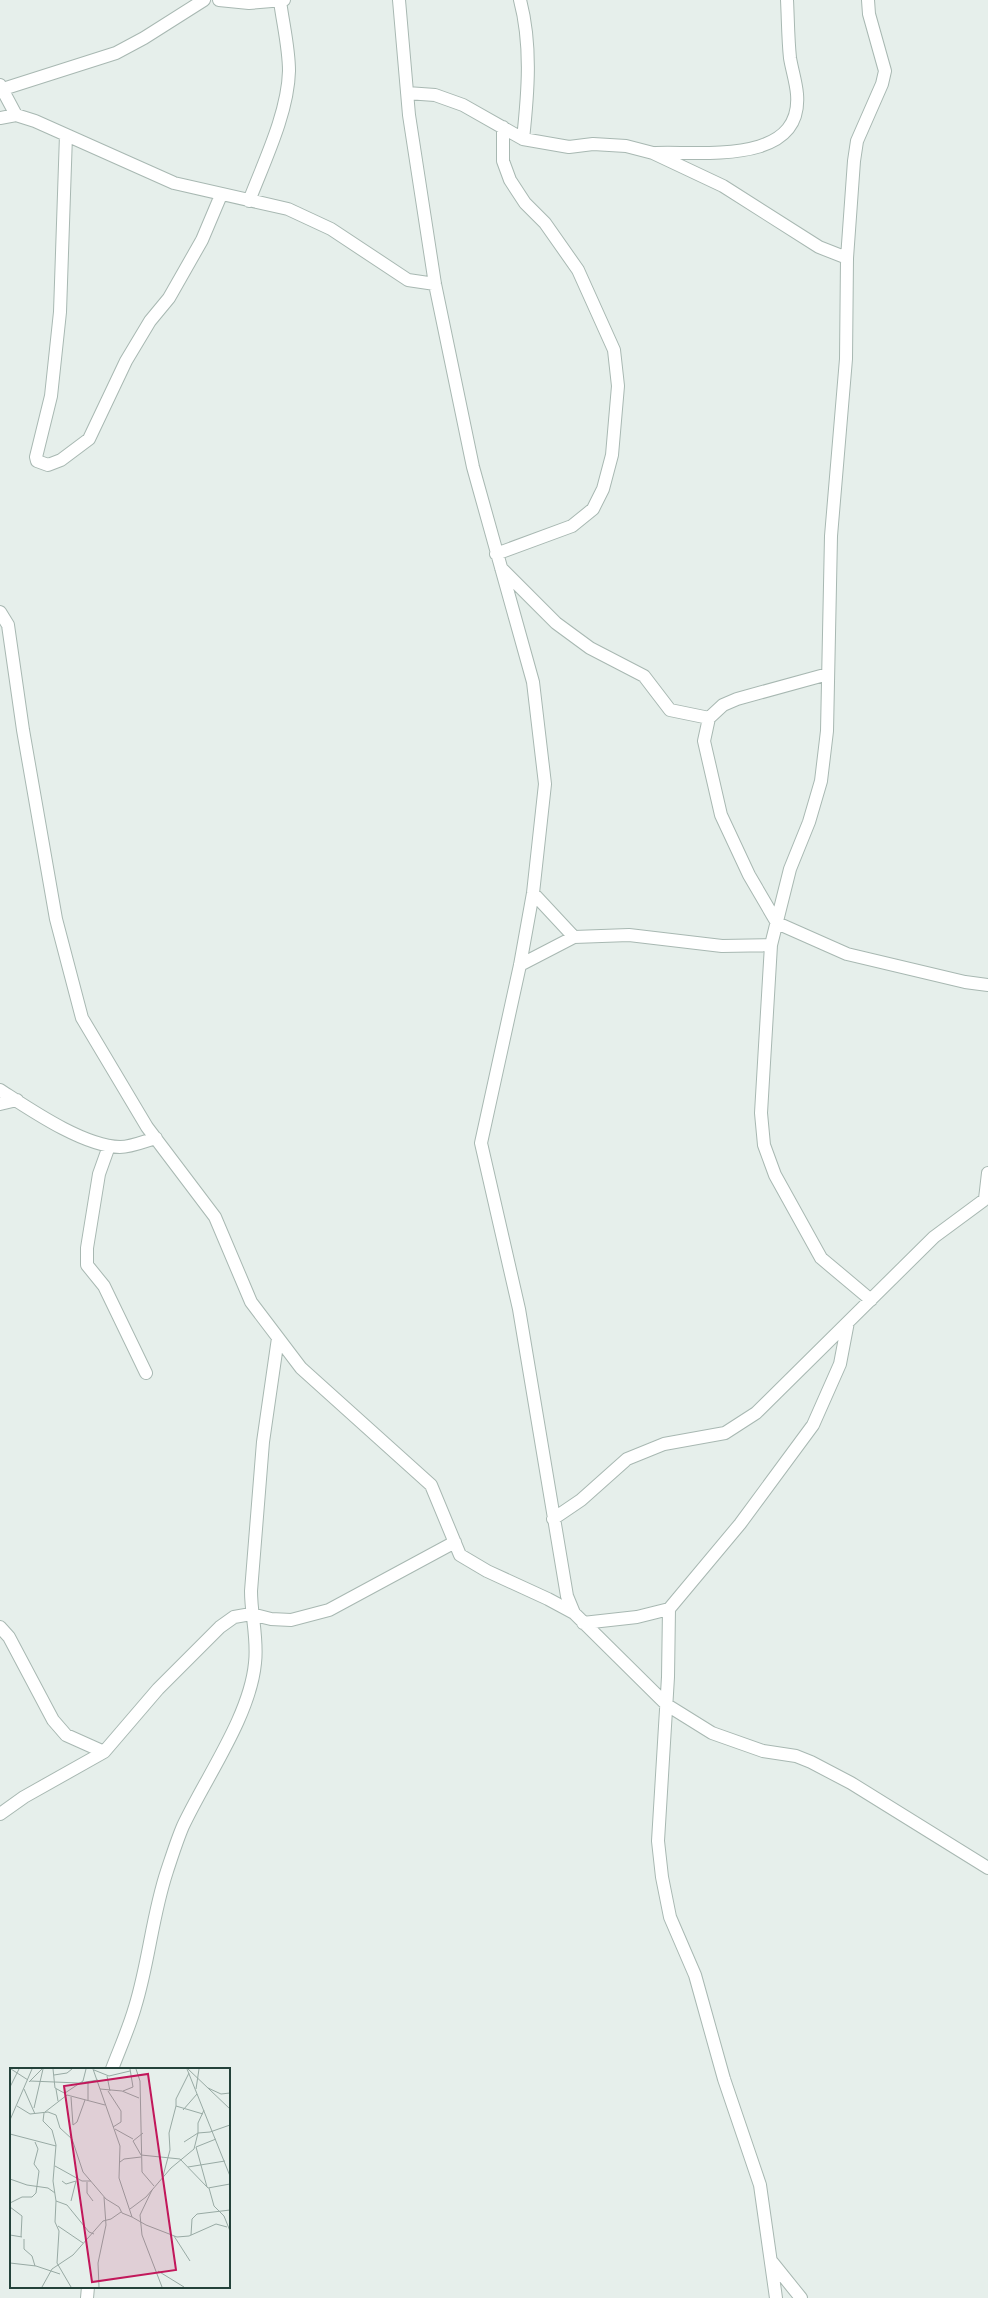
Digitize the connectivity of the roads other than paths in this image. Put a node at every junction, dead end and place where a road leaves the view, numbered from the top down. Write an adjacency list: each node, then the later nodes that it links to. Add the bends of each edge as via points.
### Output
1 (204, 0): 8 (street, via 116,54)
2 (219, 0): 7 (street, via 249,3)
3 (399, 0): 9 (street)
4 (520, 0): 14 (street, via 528,50)
5 (787, 0): 15 (street, via 790,58 797,95 795,112 784,133 770,143 734,152)
6 (868, 0): 18 (street, via 869,14 885,72 857,141)
7 (282, 1): 17 (street, via 288,87 275,132)
8 (1, 87): 10 (street)
9 (407, 93): 12 (street, via 434,95 463,105); 19 (street)
10 (16, 115): 11 (street); 13 (street)
11 (0, 118)
12 (503, 127): 14 (street); 20 (street, via 504,161 510,180 525,203 545,223 578,270 614,350 618,386 612,455 603,489 593,509 572,526)
13 (66, 135): 16 (street, via 174,182); 16 (street, via 60,312 51,396 36,457 41,463 48,465 61,460 89,439 126,361 150,322 169,298 202,240)
14 (523, 139): 15 (street, via 569,147 593,144 626,146)
15 (653, 153): 18 (street, via 722,186 819,247)
16 (221, 195): 17 (street)
17 (249, 201): 19 (street, via 288,209 324,225 408,280)
18 (847, 258): 23 (street, via 846,359 831,536)
19 (435, 284): 20 (street, via 473,467)
20 (496, 554): 21 (street)
21 (500, 567): 24 (street, via 556,623 590,648 644,676 670,710); 25 (street, via 533,682 545,784)
22 (0, 612): 34 (street, via 8,625 23,730 56,919 82,1018)
23 (828, 674): 24 (street, via 737,698 723,704); 26 (street, via 827,731 821,781 809,822 790,868)
24 (709, 718): 26 (street, via 704,741 721,815 749,875)
25 (533, 893): 27 (street); 29 (street)
26 (777, 923): 28 (street); 30 (street, via 847,954)
27 (574, 937): 28 (street, via 629,935 722,946); 29 (street)
28 (771, 944): 38 (street, via 761,1113 764,1145 775,1175 822,1258)
29 (520, 965): 42 (street, via 481,1143 519,1309)
30 (988, 985)
31 (0, 1090): 32 (street)
32 (16, 1100): 33 (street); 35 (street, via 48,1121)
33 (0, 1104)
34 (156, 1138): 35 (street, via 122,1147); 40 (street, via 215,1216 251,1302)
35 (109, 1146): 41 (street, via 99,1174 87,1248 87,1265 104,1286)
36 (988, 1173): 37 (street)
37 (986, 1198): 38 (street, via 934,1237)
38 (871, 1300): 39 (street)
39 (848, 1322): 42 (street, via 756,1413 725,1433 664,1444 627,1459 581,1500); 44 (street, via 840,1364 813,1425 740,1524)
40 (278, 1338): 43 (street, via 301,1368 431,1485); 46 (street, via 263,1442)
41 (146, 1373)
42 (553, 1519): 45 (street, via 567,1596)
43 (455, 1542): 45 (street, via 460,1555 487,1571); 46 (street, via 329,1610 291,1620)
44 (669, 1609): 47 (street, via 637,1617); 49 (street)
45 (574, 1613): 47 (street)
46 (251, 1614): 50 (street, via 234,1617 220,1627 158,1689); 53 (street, via 255,1628 256,1664 248,1694 181,1833 155,1908 136,2006)
47 (584, 1623): 49 (street)
48 (0, 1627): 50 (street, via 9,1637 33,1686 57,1725 66,1735)
49 (667, 1704): 52 (street, via 712,1733 763,1751 796,1756 851,1783); 54 (street, via 658,1841 662,1877 670,1917 695,1975 724,2080 760,2185)
50 (104, 1752): 51 (street, via 24,1797)
51 (0, 1814)
52 (988, 1868)
53 (112, 2068)
54 (771, 2261): 57 (street); 58 (street)
55 (88, 2288): 56 (street)
56 (87, 2298)
57 (776, 2298)
58 (801, 2298)

